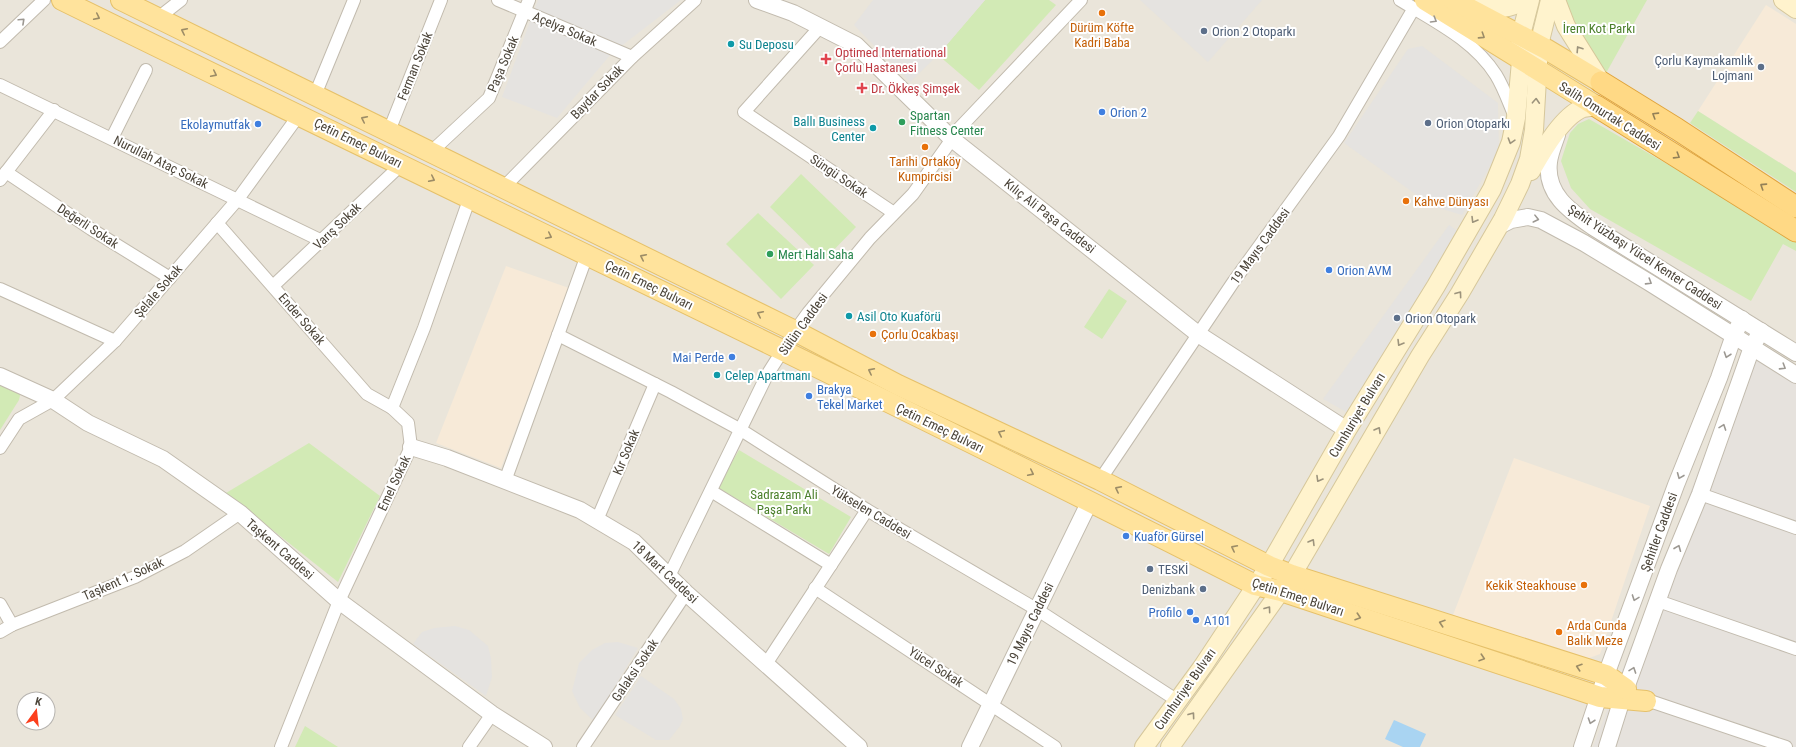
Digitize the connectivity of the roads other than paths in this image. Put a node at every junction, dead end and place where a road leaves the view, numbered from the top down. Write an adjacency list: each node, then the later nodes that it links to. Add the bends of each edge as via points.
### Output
1 (44, 0): 25 (street, one-way to 1)
2 (62, 0): 36 (main road, Çetin Emeç Bulvarı, one-way to 36)
3 (121, 0): 22 (main road, Çetin Emeç Bulvarı)
4 (181, 0): 22 (street)
5 (354, 0): 33 (street)
6 (441, 0): 39 (street, Ferman Sokak)
7 (498, 0): 21 (street, Açelya Sokak)
8 (529, 0): 21 (street, Paşa Sokak)
9 (695, 0): 27 (street, Baydar Sokak)
10 (757, 0): 23 (street, Kılıç Ali Paşa Caddesi, via 793,13)
11 (1081, 0): 41 (street, Sülün Caddesi)
12 (1400, 0): 18 (street)
13 (1522, 0): 19 (main road, via 1515,5 1498,9)
14 (1530, 0): 24 (main road)
15 (1550, 0): 26 (main road)
16 (1556, 0): 31 (main road, one-way to 16, via 1566,26)
17 (1782, 0): 20 (main road)
18 (1419, 4): 28 (main road, Salih Omurtak Caddesi, one-way to 28); 37 (street, one-way to 37, via 1436,21 1481,56 1496,75); 61 (street, 19 Mayıs Caddesi, via 1339,136)
19 (1461, 4): 24 (main road, Salih Omurtak Caddesi)
20 (1796, 10)
21 (525, 12): 27 (street, Açelya Sokak); 42 (street, Paşa Sokak, via 489,98)
22 (158, 18): 33 (main road, Çetin Emeç Bulvarı, one-way to 22)
23 (820, 27): 41 (street, Kılıç Ali Paşa Caddesi, via 856,45); 49 (street, Süngü Sokak, via 744,112)
24 (1521, 35): 26 (main road, Salih Omurtak Caddesi); 28 (main road)
25 (0, 42)
26 (1539, 45): 30 (main road); 31 (main road, Salih Omurtak Caddesi)
27 (632, 57): 45 (street, Baydar Sokak)
28 (1521, 61): 30 (main road, Salih Omurtak Caddesi); 37 (main road, Cumhuriyet Bulvarı)
29 (146, 70): 40 (street)
30 (1538, 72): 34 (main road, Salih Omurtak Caddesi); 51 (main road, Cumhuriyet Bulvarı, one-way to 30, via 1520,184 1529,158 1534,130)
31 (1601, 82): 48 (highway, Salih Omurtak Caddesi, one-way to 31)
32 (0, 85): 35 (street, Nurullah Ataç Sokak)
33 (316, 95): 39 (main road, Çetin Emeç Bulvarı, one-way to 33)
34 (1596, 106): 38 (main road, via 1583,108); 52 (highway, Salih Omurtak Caddesi, one-way to 52)
35 (54, 110): 40 (street, Nurullah Ataç Sokak); 44 (street)
36 (299, 115): 43 (main road, Çetin Emeç Bulvarı); 47 (street, Şelale Sokak)
37 (1516, 118): 74 (main road, Cumhuriyet Bulvarı, one-way to 74, via 1511,142 1492,189 1436,286)
38 (1559, 128): 51 (main road, via 1545,147); 58 (street, Şehit Yüzbaşı Yücel Kenter Caddesi, via 1549,162 1550,177 1558,199 1568,210)
39 (389, 131): 42 (main road, Çetin Emeç Bulvarı)
40 (112, 138): 47 (street, Nurullah Ataç Sokak)
41 (952, 138): 49 (street, Sülün Caddesi, via 913,194); 61 (street, Kılıç Ali Paşa Caddesi)
42 (431, 152): 45 (main road, Çetin Emeç Bulvarı)
43 (402, 164): 46 (main road, Çetin Emeç Bulvarı, one-way to 46); 53 (street, Varış Sokak)
44 (3, 176): 55 (street, Değerli Sokak)
45 (503, 188): 60 (main road, Çetin Emeç Bulvarı, one-way to 45)
46 (470, 197): 54 (main road, Çetin Emeç Bulvarı, one-way to 54); 72 (street, via 424,328)
47 (238, 199): 50 (street, Şelale Sokak); 53 (street, Nurullah Ataç Sokak)
48 (1796, 207)
49 (894, 213): 60 (street, Sülün Caddesi, via 870,238)
50 (217, 223): 55 (street, Şelale Sokak); 56 (street, Ender Sokak)
51 (1501, 223): 63 (street, Şehit Yüzbaşı Yücel Kenter Caddesi, one-way to 63, via 1528,217 1541,220 1591,247); 89 (main road, Cumhuriyet Bulvarı, one-way to 51)
52 (1796, 230)
53 (322, 241): 56 (street, Varış Sokak)
54 (587, 254): 62 (street); 66 (main road, Çetin Emeç Bulvarı)
55 (170, 278): 64 (street, Şelale Sokak)
56 (273, 286): 72 (street, Ender Sokak, via 367,394)
57 (0, 290): 64 (street)
58 (1742, 320): 59 (street, Şehit Yüzbaşı Yücel Kenter Caddesi); 63 (street, Şehitler Caddesi)
59 (1761, 331): 65 (street, Şehitler Caddesi); 67 (street, Şehit Yüzbaşı Yücel Kenter Caddesi)
60 (795, 332): 66 (street, Sülün Caddesi); 77 (main road, Çetin Emeç Bulvarı, one-way to 60, via 898,385)
61 (1198, 334): 74 (street, Kılıç Ali Paşa Caddesi); 77 (street, 19 Mayıs Caddesi)
62 (558, 335): 70 (street, Yükselen Caddesi); 78 (street)
63 (1734, 335): 65 (street, Şehit Yüzbaşı Yücel Kenter Caddesi); 101 (street, Şehitler Caddesi, one-way to 101)
64 (115, 341): 71 (street, Şelale Sokak)
65 (1752, 347): 68 (street, Şehit Yüzbaşı Yücel Kenter Caddesi, one-way to 68); 80 (street, Şehitler Caddesi, one-way to 65)
66 (782, 351): 73 (street, Sülün Caddesi, via 767,375); 81 (main road, Çetin Emeç Bulvarı, one-way to 81)
67 (1796, 353)
68 (1796, 375)
69 (0, 376): 71 (street, Taşkent Caddesi)
70 (655, 384): 73 (street, Yükselen Caddesi); 84 (street, Kır Sokak)
71 (53, 400): 76 (street, Şelale Sokak, via 20,419); 83 (street, Taşkent Caddesi, via 88,423 163,459)
72 (392, 408): 75 (street, Emel Sokak, via 408,423)
73 (741, 430): 79 (street, Sülün Caddesi); 82 (street, Yükselen Caddesi)
74 (1347, 430): 87 (main road, Cumhuriyet Bulvarı, one-way to 87)
75 (411, 447): 78 (street, 18 Mart Caddesi); 93 (street, Emel Sokak)
76 (0, 448)
77 (1100, 480): 87 (main road, Çetin Emeç Bulvarı, one-way to 77)
78 (505, 481): 84 (street, 18 Mart Caddesi, via 580,510)
79 (711, 491): 86 (street); 88 (street, Sülün Caddesi)
80 (1700, 494): 85 (street); 94 (street, Şehitler Caddesi, one-way to 80)
81 (1090, 501): 90 (main road, Çetin Emeç Bulvarı); 96 (street, 19 Mayıs Caddesi)
82 (867, 510): 86 (street); 96 (street, Yükselen Caddesi)
83 (240, 514): 93 (street, Taşkent Caddesi); 97 (street, Taşkent 1. Sokak, via 185,551 135,577)
84 (597, 520): 88 (street, 18 Mart Caddesi, via 634,542)
85 (1796, 528)
86 (831, 565): 91 (street)
87 (1269, 566): 89 (main road, Çetin Emeç Bulvarı); 90 (main road, Cumhuriyet Bulvarı)
88 (669, 576): 92 (street, 18 Mart Caddesi)
89 (1287, 583): 90 (main road, Çetin Emeç Bulvarı); 101 (main road, one-way to 89); 103 (main road, Çetin Emeç Bulvarı, one-way to 103); 116 (main road, Cumhuriyet Bulvarı, one-way to 89)
90 (1256, 584): 104 (main road, Cumhuriyet Bulvarı)
91 (816, 588): 100 (street); 106 (street, Yücel Sokak)
92 (686, 593): 100 (street, 18 Mart Caddesi); 111 (street, Galaksi Sokak)
93 (340, 601): 107 (street, Taşkent Caddesi); 108 (street, Emel Sokak)
94 (1658, 601): 99 (street); 102 (street, Şehitler Caddesi, one-way to 94)
95 (0, 604): 97 (street)
96 (1036, 610): 104 (street, Yükselen Caddesi); 106 (street, 19 Mayıs Caddesi)
97 (12, 624): 98 (street, Taşkent 1. Sokak)
98 (0, 632)
99 (1796, 650)
100 (766, 664): 112 (street, 18 Mart Caddesi)
101 (1606, 675): 102 (main road); 103 (street, Şehitler Caddesi)
102 (1624, 694): 103 (main road, Çetin Emeç Bulvarı); 105 (main road, Çetin Emeç Bulvarı); 118 (street, Şehitler Caddesi)
103 (1600, 697): 117 (street, Şehitler Caddesi, one-way to 117)
104 (1178, 701): 115 (main road, Cumhuriyet Bulvarı)
105 (1646, 701): 119 (street)
106 (991, 703): 113 (street, 19 Mayıs Caddesi); 114 (street, Yücel Sokak)
107 (492, 714): 109 (street); 110 (street, Taşkent Caddesi)
108 (281, 747)
109 (469, 747)
110 (544, 747)
111 (583, 747)
112 (859, 747)
113 (970, 747)
114 (1055, 747)
115 (1144, 747)
116 (1170, 747)
117 (1582, 747)
118 (1607, 747)
119 (1786, 747)

